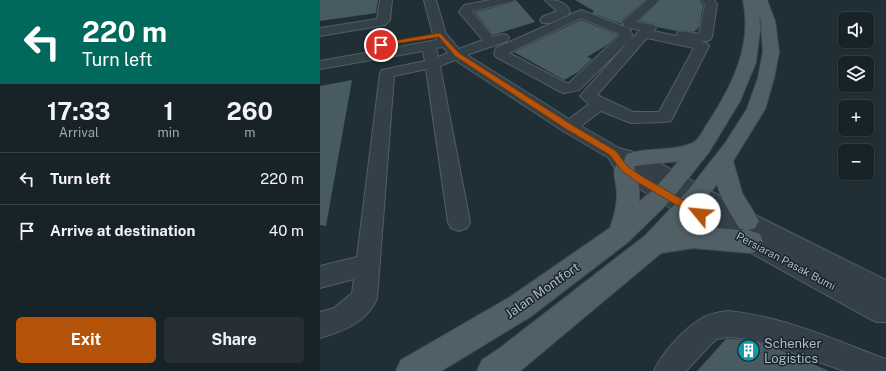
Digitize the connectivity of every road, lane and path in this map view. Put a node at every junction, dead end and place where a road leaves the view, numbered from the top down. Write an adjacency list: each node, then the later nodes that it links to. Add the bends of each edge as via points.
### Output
1 (386, 0): 13 (street, via 384,20)
2 (433, 0): 17 (street)
3 (462, 0): 4 (street)
4 (476, 0)
5 (508, 0): 18 (street, via 465,10)
6 (551, 0): 18 (street, via 564,12)
7 (568, 0): 8 (street, via 588,11 615,20)
8 (643, 0)
9 (654, 0): 10 (street, via 629,20 629,24 700,38 705,37 711,4)
10 (705, 0)
11 (749, 0): 28 (main road, Jalan Montfort, via 753,28 748,62 732,102)
12 (761, 0): 30 (main road, via 768,21 771,52 766,78 756,109)
13 (368, 25): 14 (street); 16 (street)
14 (344, 28): 15 (street); 19 (street)
15 (320, 32)
16 (367, 40)
17 (438, 41): 20 (street); 21 (street, Persiaran Pasak Bumi); 22 (street); 23 (street)
18 (491, 42): 21 (street)
19 (342, 44)
20 (320, 54)
21 (457, 55): 22 (street); 25 (street, Persiaran Pasak Bumi)
22 (431, 64): 33 (street); 37 (street, via 387,73)
23 (320, 65)
24 (531, 71): 24 (street, via 564,88 574,87 626,37 626,32 581,14 501,51 500,54); 25 (street)
25 (504, 85): 27 (street, Persiaran Pasak Bumi)
26 (600, 104): 26 (street, via 631,118 665,117 702,46 644,33 588,96); 27 (street)
27 (569, 127): 29 (street, Persiaran Pasak Bumi)
28 (702, 147): 29 (main road, via 658,157); 31 (main road, Jalan Montfort)
29 (624, 160): 31 (street, Persiaran Pasak Bumi); 35 (main road, via 629,199)
30 (722, 161): 32 (main road); 34 (main road, via 728,187)
31 (669, 188): 32 (street, Persiaran Pasak Bumi); 35 (main road, Jalan Montfort)
32 (693, 201): 34 (street, Persiaran Pasak Bumi); 36 (main road)
33 (459, 222)
34 (749, 231): 36 (main road); 39 (street, Persiaran Pasak Bumi, via 881,290); 40 (street, Persiaran Pasak Bumi, via 877,310)
35 (619, 235): 42 (main road, Jalan Montfort, via 520,307)
36 (655, 243): 43 (main road)
37 (367, 265): 38 (street); 41 (street, via 364,299 341,319)
38 (320, 277)
39 (886, 295)
40 (886, 309)
41 (320, 325)
42 (412, 371)
43 (493, 371)
44 (668, 371): 45 (street, via 701,335 714,326 726,324 779,333)
45 (880, 371)

